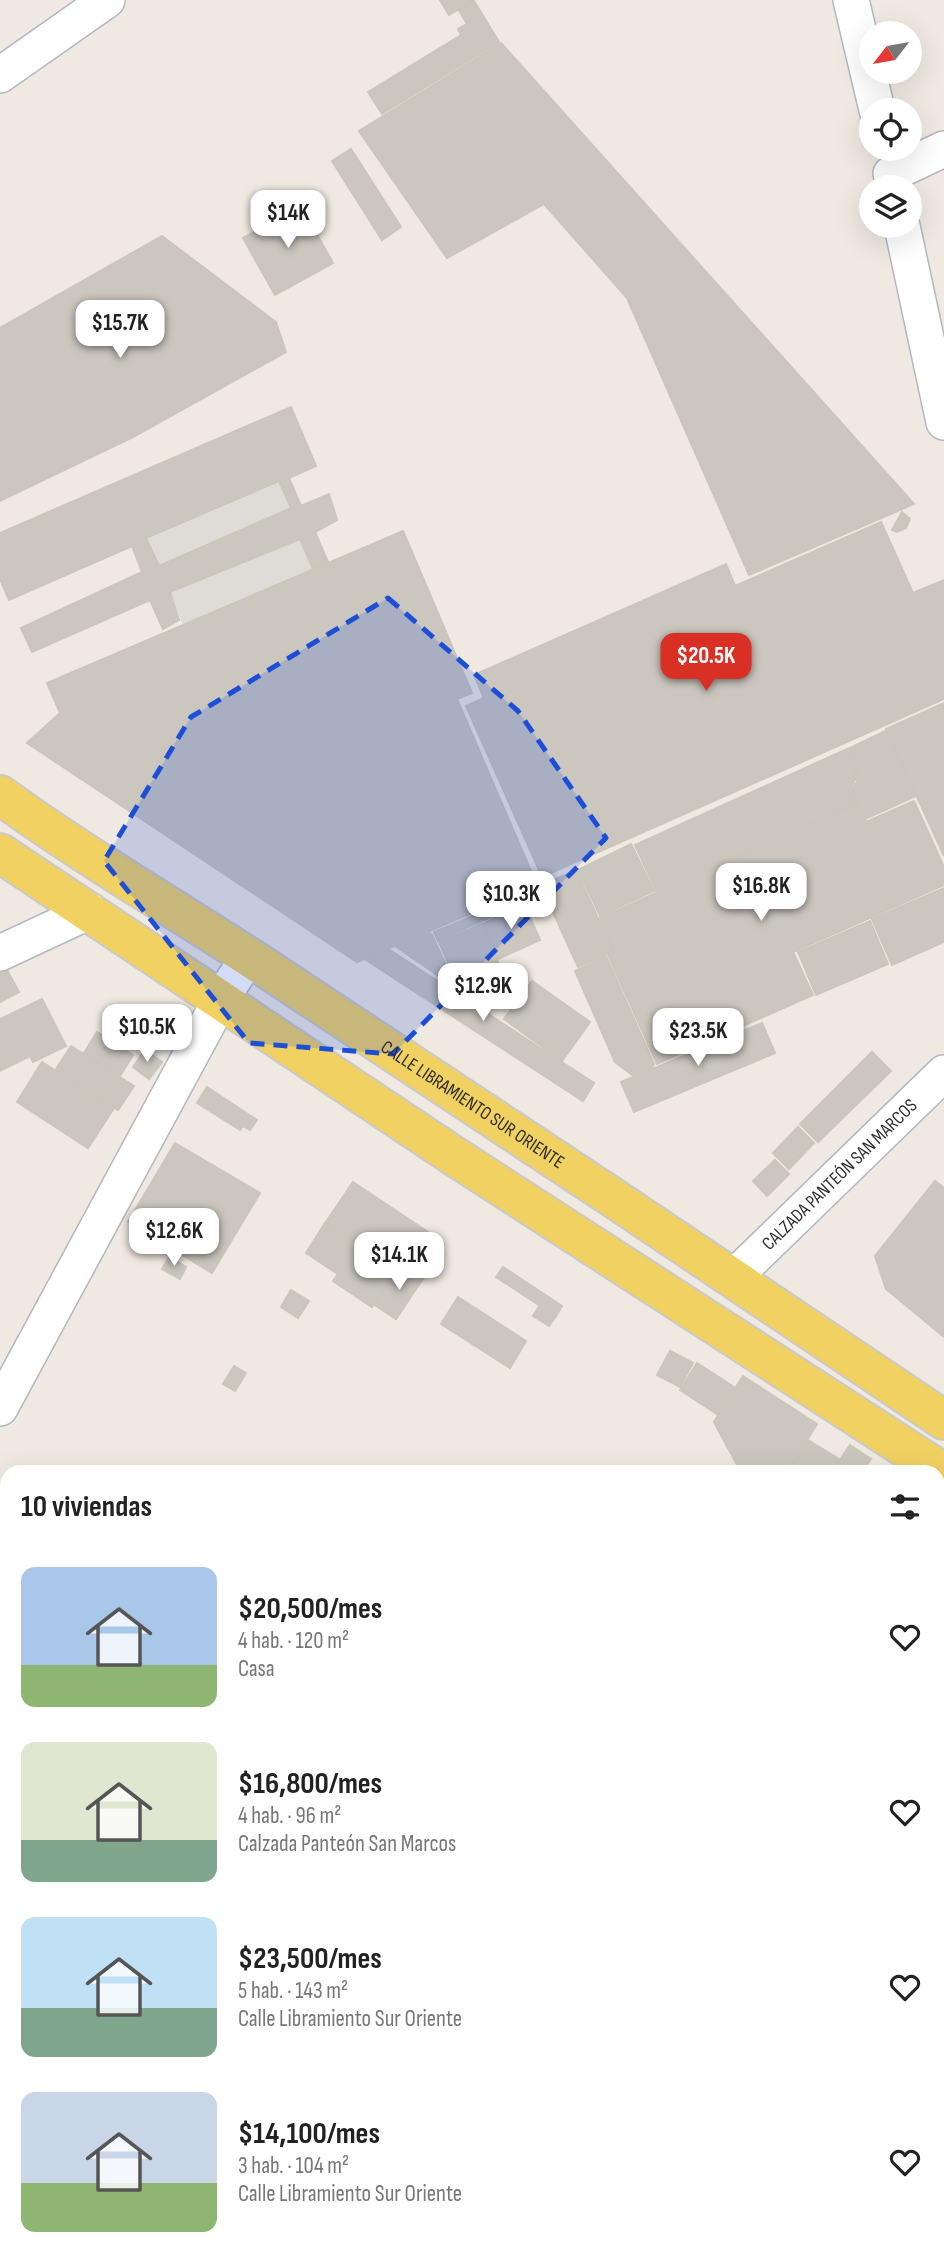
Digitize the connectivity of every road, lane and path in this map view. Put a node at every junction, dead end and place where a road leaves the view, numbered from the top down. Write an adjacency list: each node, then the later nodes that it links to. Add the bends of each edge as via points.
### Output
1 (107, 0): 3 (street)
2 (851, 0): 4 (street)
3 (0, 75)
4 (874, 98)
5 (944, 149): 6 (street)
6 (890, 170)
7 (905, 238): 8 (street)
8 (944, 422)
9 (0, 795): 13 (main road, CALLE LIBRAMIENTO SUR ORIENTE)
10 (0, 853): 11 (main road)
11 (90, 911): 12 (street); 14 (main road)
12 (0, 953)
13 (248, 956): 14 (street); 16 (main road, CALLE LIBRAMIENTO SUR ORIENTE)
14 (221, 999): 17 (street); 19 (main road)
15 (944, 1073): 16 (street, CALZADA PANTEÓN SAN MARCOS)
16 (734, 1277): 18 (main road, CALLE LIBRAMIENTO SUR ORIENTE)
17 (0, 1408)
18 (944, 1420)
19 (919, 1465)

